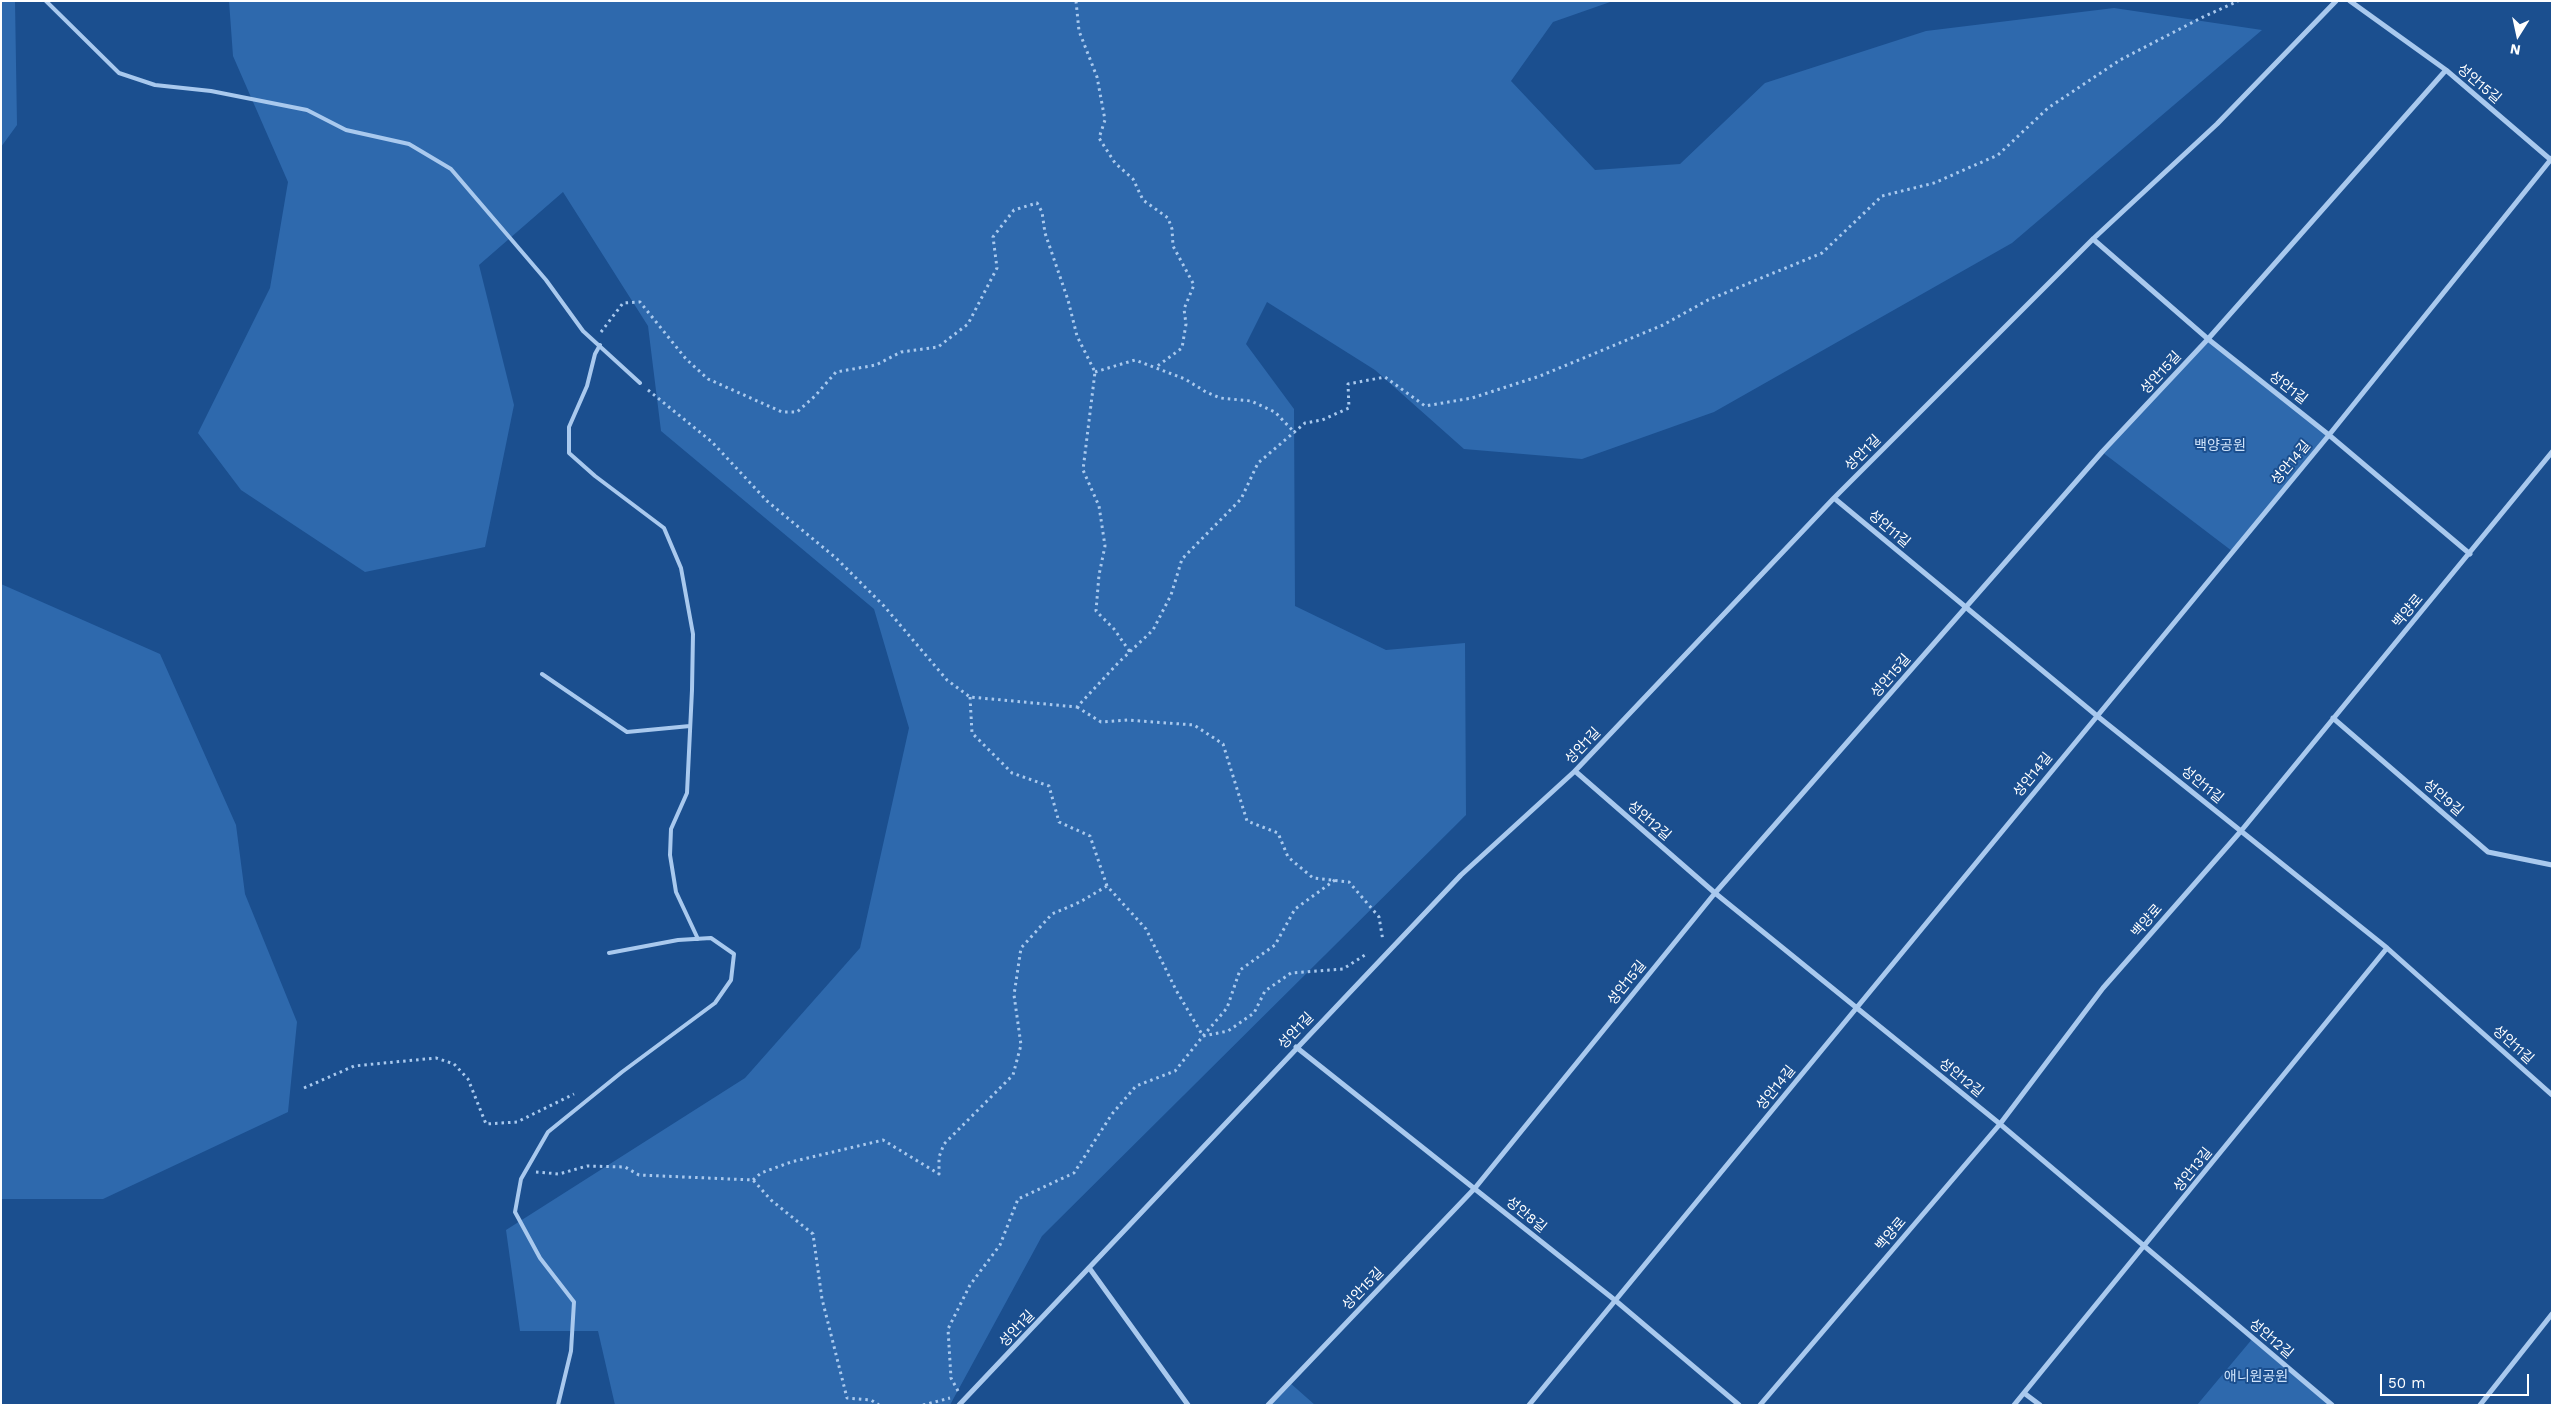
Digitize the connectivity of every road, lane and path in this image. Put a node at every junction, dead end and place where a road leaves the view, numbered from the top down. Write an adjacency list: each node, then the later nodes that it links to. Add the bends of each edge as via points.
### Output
1 (46, 1): 10 (lane, via 119,73 155,85 211,91 307,110 346,130 409,144 451,169 546,280 583,331)
2 (1076, 1): 12 (path, via 1079,31 1097,77 1105,120 1099,138 1115,163 1133,179 1143,200 1168,218 1173,246 1194,285 1184,309 1186,324 1182,348)
3 (2238, 1): 15 (path, via 2120,60 2048,108 1998,156 1934,183 1882,196 1822,253 1540,376 1472,398 1425,406 1385,377 1348,384 1349,408 1322,420 1305,423)
4 (2336, 1): 8 (street, 성안1길, via 2217,124)
5 (2350, 1): 6 (street)
6 (2446, 70): 7 (street, 성안15길); 9 (street, 성안15길)
7 (2551, 159): 16 (street, 성안14길)
8 (2093, 239): 9 (street, 성안1길); 18 (street, 성안1길)
9 (2208, 339): 16 (street, 성안1길); 20 (street, 성안15길, via 2102,452)
10 (595, 340): 11 (lane); 13 (path, via 623,303 640,302 680,352 708,379 782,412 797,412 836,372 876,365 901,352 938,348 968,324 996,268 994,237 1014,210 1037,203 1077,336)
11 (600, 345): 14 (lane); 27 (lane, via 588,386 569,427 569,453 664,528 681,568 693,634)
12 (1156, 368): 13 (path, via 1134,360); 15 (path, via 1185,378 1220,398 1251,401 1275,412)
13 (1095, 372): 21 (path, via 1083,470 1099,506 1105,546 1096,610)
14 (640, 383): 23 (path, via 712,442 767,501 836,558 884,606 947,680)
15 (1294, 433): 21 (path, via 1258,462 1241,499 1182,559 1171,595 1153,630)
16 (2329, 435): 19 (street, 성안1길); 25 (street, 성안14길)
17 (2552, 452): 19 (street, 백양로)
18 (1834, 498): 20 (street, 성안11길); 28 (street, 성안1길)
19 (2470, 554): 26 (street, 백양로)
20 (1966, 608): 25 (street, 성안11길); 33 (street, 성안15길)
21 (1130, 652): 24 (path)
22 (542, 674): 27 (lane, via 628,732)
23 (970, 697): 24 (path); 32 (path, via 972,733 1012,773 1049,786 1059,822 1090,836)
24 (1078, 707): 31 (path, via 1101,722 1128,720 1194,725 1223,744 1247,821 1278,832 1288,858 1313,878)
25 (2096, 716): 29 (street, 성안11길); 39 (street, 성안14길)
26 (2333, 718): 29 (street, 백양로); 30 (street, 성안9길, via 2488,852)
27 (690, 726): 34 (lane, via 687,793 671,829 670,855 676,892)
28 (1575, 771): 33 (street, 성안12길); 38 (street, 성안1길, via 1461,875)
29 (2241, 831): 36 (street, 성안11길); 45 (street, 백양로, via 2103,988)
30 (2552, 865)
31 (1335, 880): 38 (path, via 1349,882 1379,917); 40 (path, via 1295,908 1275,945 1240,970 1227,1008)
32 (1107, 886): 40 (path, via 1146,929 1176,990); 47 (path, via 1052,914 1021,948 1014,995 1021,1045 1013,1075 944,1144 939,1156 939,1174 883,1140 791,1162 761,1173)
33 (1715, 893): 39 (street, 성안12길); 48 (street, 성안15길)
34 (698, 939): 37 (lane, via 669,941); 46 (lane, via 711,938 734,954 731,980 715,1003 548,1132)
35 (1375, 948): 40 (path, via 1343,969 1291,973 1265,991 1254,1013 1228,1031)
36 (2387, 948): 44 (street, 성안11길); 49 (street, 성안13길)
37 (609, 953)
38 (1386, 954): 41 (street, 성안1길)
39 (1856, 1008): 45 (street, 성안12길); 51 (street, 성안14길)
40 (1204, 1036): 54 (path, via 1175,1071 1136,1086 1112,1114 1074,1173 1018,1199 1000,1245 970,1285 948,1329 951,1378)
41 (1296, 1047): 48 (street, 성안8길); 50 (street, 성안1길)
42 (304, 1088): 43 (path, via 354,1066 436,1058 454,1064 468,1079 486,1124 516,1122 558,1104)
43 (578, 1091)
44 (2552, 1095)
45 (2000, 1124): 49 (street, 성안12길); 63 (street, 백양로)
46 (527, 1168): 47 (path, via 539,1173 559,1174 587,1166 625,1167 639,1175); 56 (lane, via 521,1179 515,1212 540,1258 574,1302 571,1351)
47 (753, 1180): 57 (path, via 771,1200 813,1234 822,1299 847,1398 871,1400)
48 (1475, 1188): 51 (street, 성안8길); 60 (street, 성안15길)
49 (2145, 1247): 53 (street, 성안13길); 66 (street, 성안12길)
50 (1090, 1268): 55 (street, 성안1길); 59 (street)
51 (1616, 1301): 61 (street, 성안14길); 62 (street, 성안8길)
52 (2552, 1314): 67 (street)
53 (2024, 1393): 64 (street, 성안13길); 65 (street)
54 (960, 1395): 55 (path); 58 (path)
55 (961, 1403)
56 (558, 1405)
57 (879, 1405)
58 (923, 1405)
59 (1188, 1405)
60 (1268, 1405)
61 (1529, 1405)
62 (1739, 1405)
63 (1760, 1405)
64 (2014, 1405)
65 (2040, 1405)
66 (2332, 1405)
67 (2480, 1405)

